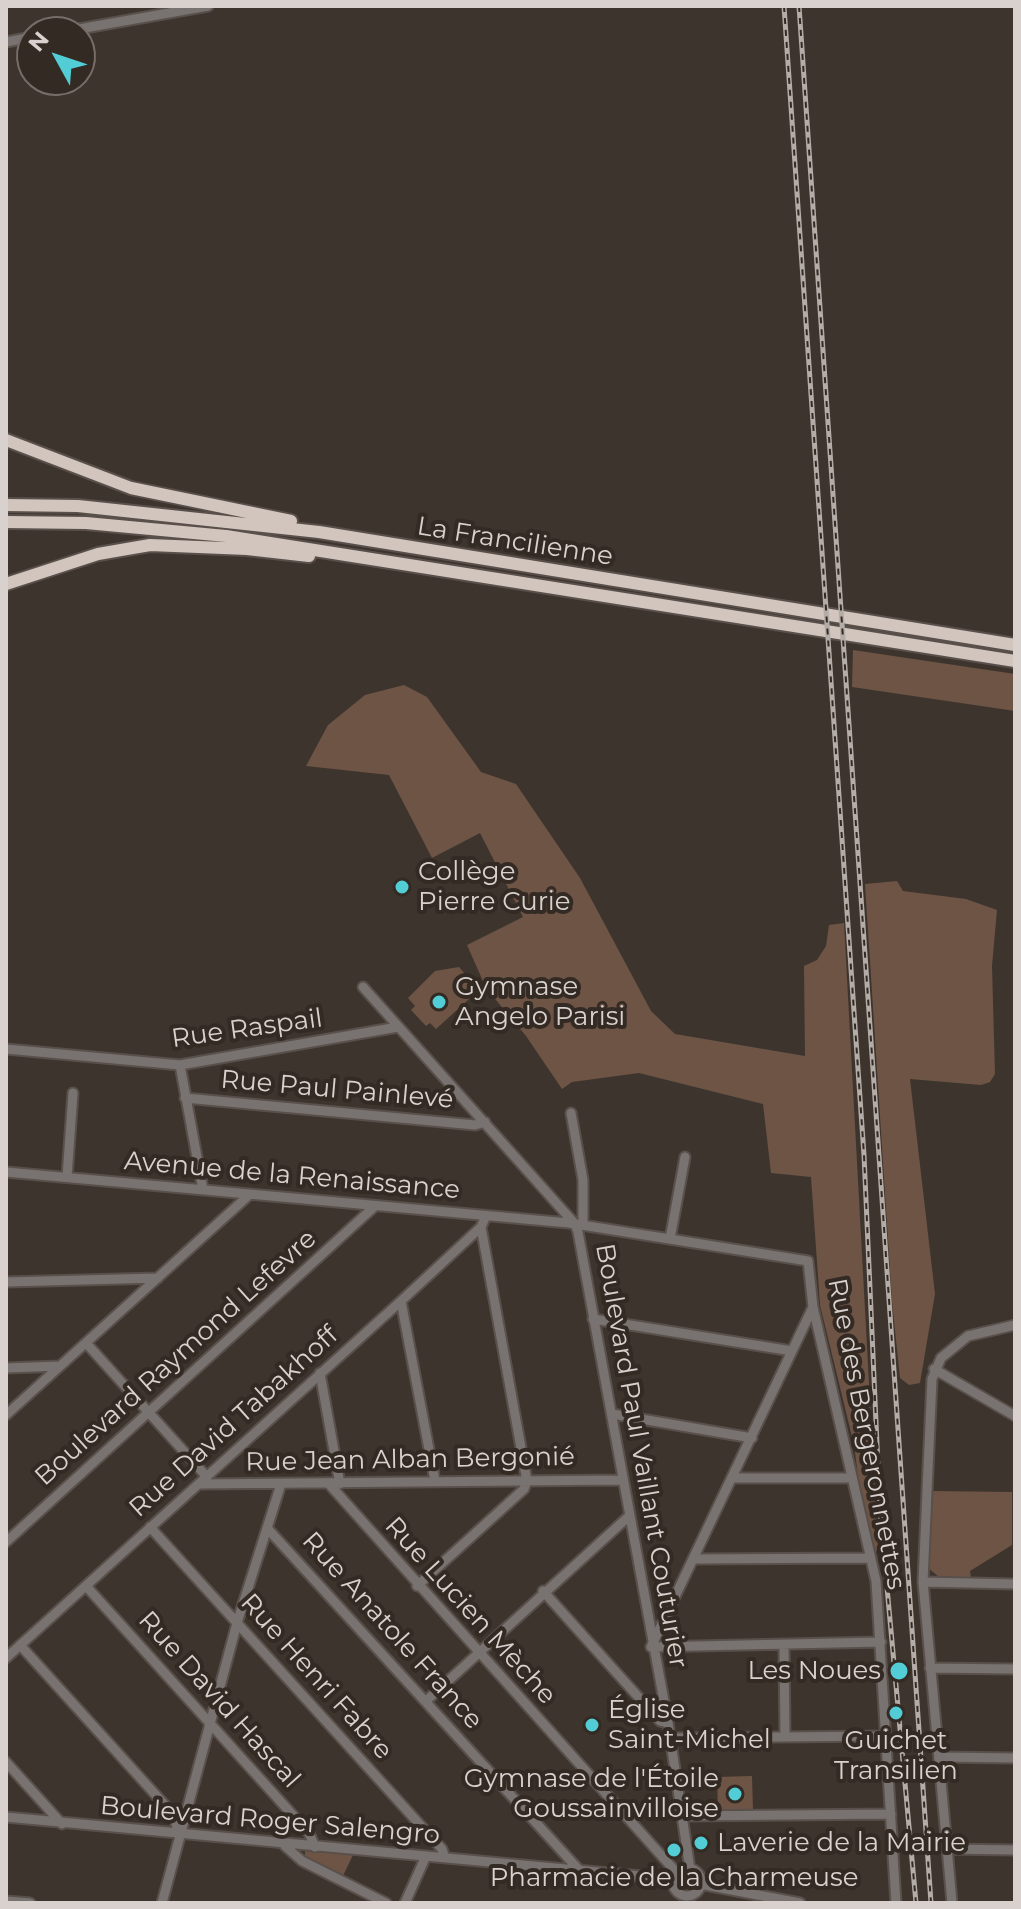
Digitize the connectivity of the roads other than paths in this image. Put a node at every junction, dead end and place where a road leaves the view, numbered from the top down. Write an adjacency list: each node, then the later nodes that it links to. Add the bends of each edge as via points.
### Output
1 (208, 6): 2 (street)
2 (96, 26)
3 (6, 440): 6 (highway, via 131,488 315,526)
4 (6, 505): 6 (highway, La Francilienne, via 78,506)
5 (6, 522): 7 (highway, La Francilienne, via 181,531)
6 (319, 532): 9 (highway, La Francilienne)
7 (370, 560): 8 (highway, via 150,545 98,554); 10 (highway, La Francilienne)
8 (6, 584)
9 (1015, 645)
10 (1015, 661)
11 (363, 987): 12 (street, Boulevard Paul Vaillant Couturier)
12 (398, 1027): 14 (street, Rue Raspail); 18 (street, Boulevard Paul Vaillant Couturier)
13 (6, 1049): 14 (street, Rue Raspail)
14 (180, 1065): 16 (street)
15 (73, 1093): 21 (street)
16 (185, 1098): 18 (street, Rue Paul Painlevé); 22 (street)
17 (571, 1113): 26 (street, via 583,1180)
18 (485, 1122): 26 (street, Boulevard Paul Vaillant Couturier)
19 (685, 1157): 28 (street)
20 (6, 1172): 21 (street, Avenue de la Renaissance)
21 (67, 1177): 22 (street, Avenue de la Renaissance)
22 (203, 1190): 23 (street, Avenue de la Renaissance)
23 (248, 1196): 24 (street, Avenue de la Renaissance); 30 (street)
24 (375, 1206): 25 (street, Avenue de la Renaissance); 42 (street, Boulevard Raymond Lefevre)
25 (486, 1216): 26 (street, Avenue de la Renaissance); 27 (street, Rue David Tabakhoff)
26 (579, 1224): 28 (street, Avenue de la Renaissance); 34 (street, Boulevard Paul Vaillant Couturier)
27 (481, 1227): 32 (street, Rue David Tabakhoff); 52 (street)
28 (670, 1239): 29 (street, Avenue de la Renaissance)
29 (808, 1261): 33 (street, Rue des Bergeronnettes)
30 (158, 1278): 31 (street); 36 (street)
31 (6, 1282)
32 (401, 1301): 41 (street, Rue David Tabakhoff); 51 (street)
33 (813, 1307): 37 (street); 48 (street, Rue des Bergeronnettes)
34 (593, 1319): 37 (street); 43 (street, Boulevard Paul Vaillant Couturier)
35 (1015, 1325): 40 (street, via 968,1336)
36 (87, 1344): 38 (street); 42 (street)
37 (792, 1351): 46 (street)
38 (60, 1366): 39 (street); 44 (street)
39 (6, 1368)
40 (934, 1369): 45 (street); 62 (street)
41 (320, 1373): 49 (street, Rue David Tabakhoff); 55 (street)
42 (147, 1413): 49 (street); 59 (street, Boulevard Raymond Lefevre)
43 (612, 1414): 46 (street); 50 (street, Boulevard Paul Vaillant Couturier)
44 (6, 1415)
45 (1015, 1416)
46 (752, 1438): 47 (street)
47 (733, 1478): 48 (street); 61 (street)
48 (851, 1478): 60 (street, Rue des Bergeronnettes)
49 (203, 1480): 53 (street, Rue Jean Alban Bergonié); 57 (street, Rue David Tabakhoff)
50 (621, 1480): 52 (street, Rue Jean Alban Bergonié); 56 (street, Boulevard Paul Vaillant Couturier)
51 (435, 1481): 52 (street, Rue Jean Alban Bergonié); 55 (street, Rue Jean Alban Bergonié)
52 (527, 1481): 65 (street)
53 (281, 1484): 54 (street, Rue Jean Alban Bergonié); 58 (street)
54 (329, 1484): 55 (street, Rue Jean Alban Bergonié); 65 (street, Rue Lucien Mèche)
55 (340, 1484)
56 (628, 1517): 66 (street); 71 (street, Boulevard Paul Vaillant Couturier)
57 (150, 1527): 64 (street, Rue David Tabakhoff); 67 (street, Rue Henri Fabre)
58 (267, 1528): 67 (street); 76 (street, Rue Anatole France)
59 (6, 1542)
60 (868, 1558): 61 (street); 68 (street, Rue des Bergeronnettes, via 876,1581)
61 (695, 1559): 71 (street)
62 (923, 1582): 63 (street); 74 (street)
63 (1015, 1584)
64 (86, 1586): 69 (street, Rue David Tabakhoff); 78 (street, Rue David Hascal)
65 (417, 1586): 72 (street, Rue Lucien Mèche)
66 (543, 1591): 72 (street); 77 (street, via 660,1721)
67 (237, 1623): 78 (street); 95 (street, Rue Henri Fabre)
68 (881, 1642): 70 (street); 80 (street, Rue des Bergeronnettes)
69 (20, 1645): 73 (street, Rue David Tabakhoff); 89 (street, via 173,1814)
70 (784, 1645): 71 (street); 79 (street)
71 (651, 1647): 77 (street, Boulevard Paul Vaillant Couturier)
72 (477, 1652): 76 (street); 98 (street, Rue Lucien Mèche)
73 (6, 1658)
74 (930, 1668): 75 (street); 82 (street)
75 (1015, 1669)
76 (426, 1701): 97 (street, Rue Anatole France)
77 (668, 1723): 81 (street, Boulevard Paul Vaillant Couturier)
78 (210, 1724): 89 (street); 91 (street, Rue David Hascal, via 309,1833)
79 (785, 1735): 80 (street); 81 (street)
80 (886, 1736): 85 (street, Rue des Bergeronnettes)
81 (670, 1738): 86 (street, Boulevard Paul Vaillant Couturier)
82 (940, 1757): 83 (street); 92 (street)
83 (1015, 1758)
84 (6, 1762): 88 (street)
85 (891, 1814): 86 (street); 107 (street, Rue des Bergeronnettes)
86 (684, 1816): 96 (street, Boulevard Paul Vaillant Couturier)
87 (6, 1817): 88 (street, Boulevard Roger Salengro)
88 (62, 1824): 89 (street, Boulevard Roger Salengro)
89 (180, 1835): 90 (street, Boulevard Roger Salengro); 102 (street)
90 (284, 1845): 91 (street, Boulevard Roger Salengro); 104 (street, via 302,1861)
91 (315, 1847): 94 (street, Boulevard Roger Salengro)
92 (947, 1849): 93 (street); 108 (street)
93 (1015, 1850)
94 (426, 1856): 95 (street, Boulevard Roger Salengro); 105 (street)
95 (445, 1858): 97 (street, Boulevard Roger Salengro)
96 (690, 1869): 98 (street); 99 (street)
97 (580, 1871): 98 (street, Boulevard Roger Salengro)
98 (675, 1876): 100 (street, via 676,1892)
99 (700, 1884): 100 (street); 106 (street)
100 (686, 1900)
101 (6, 1901): 103 (street)
102 (164, 1902)
103 (30, 1903)
104 (386, 1903)
105 (405, 1903)
106 (798, 1903)
107 (896, 1903)
108 (952, 1903)

